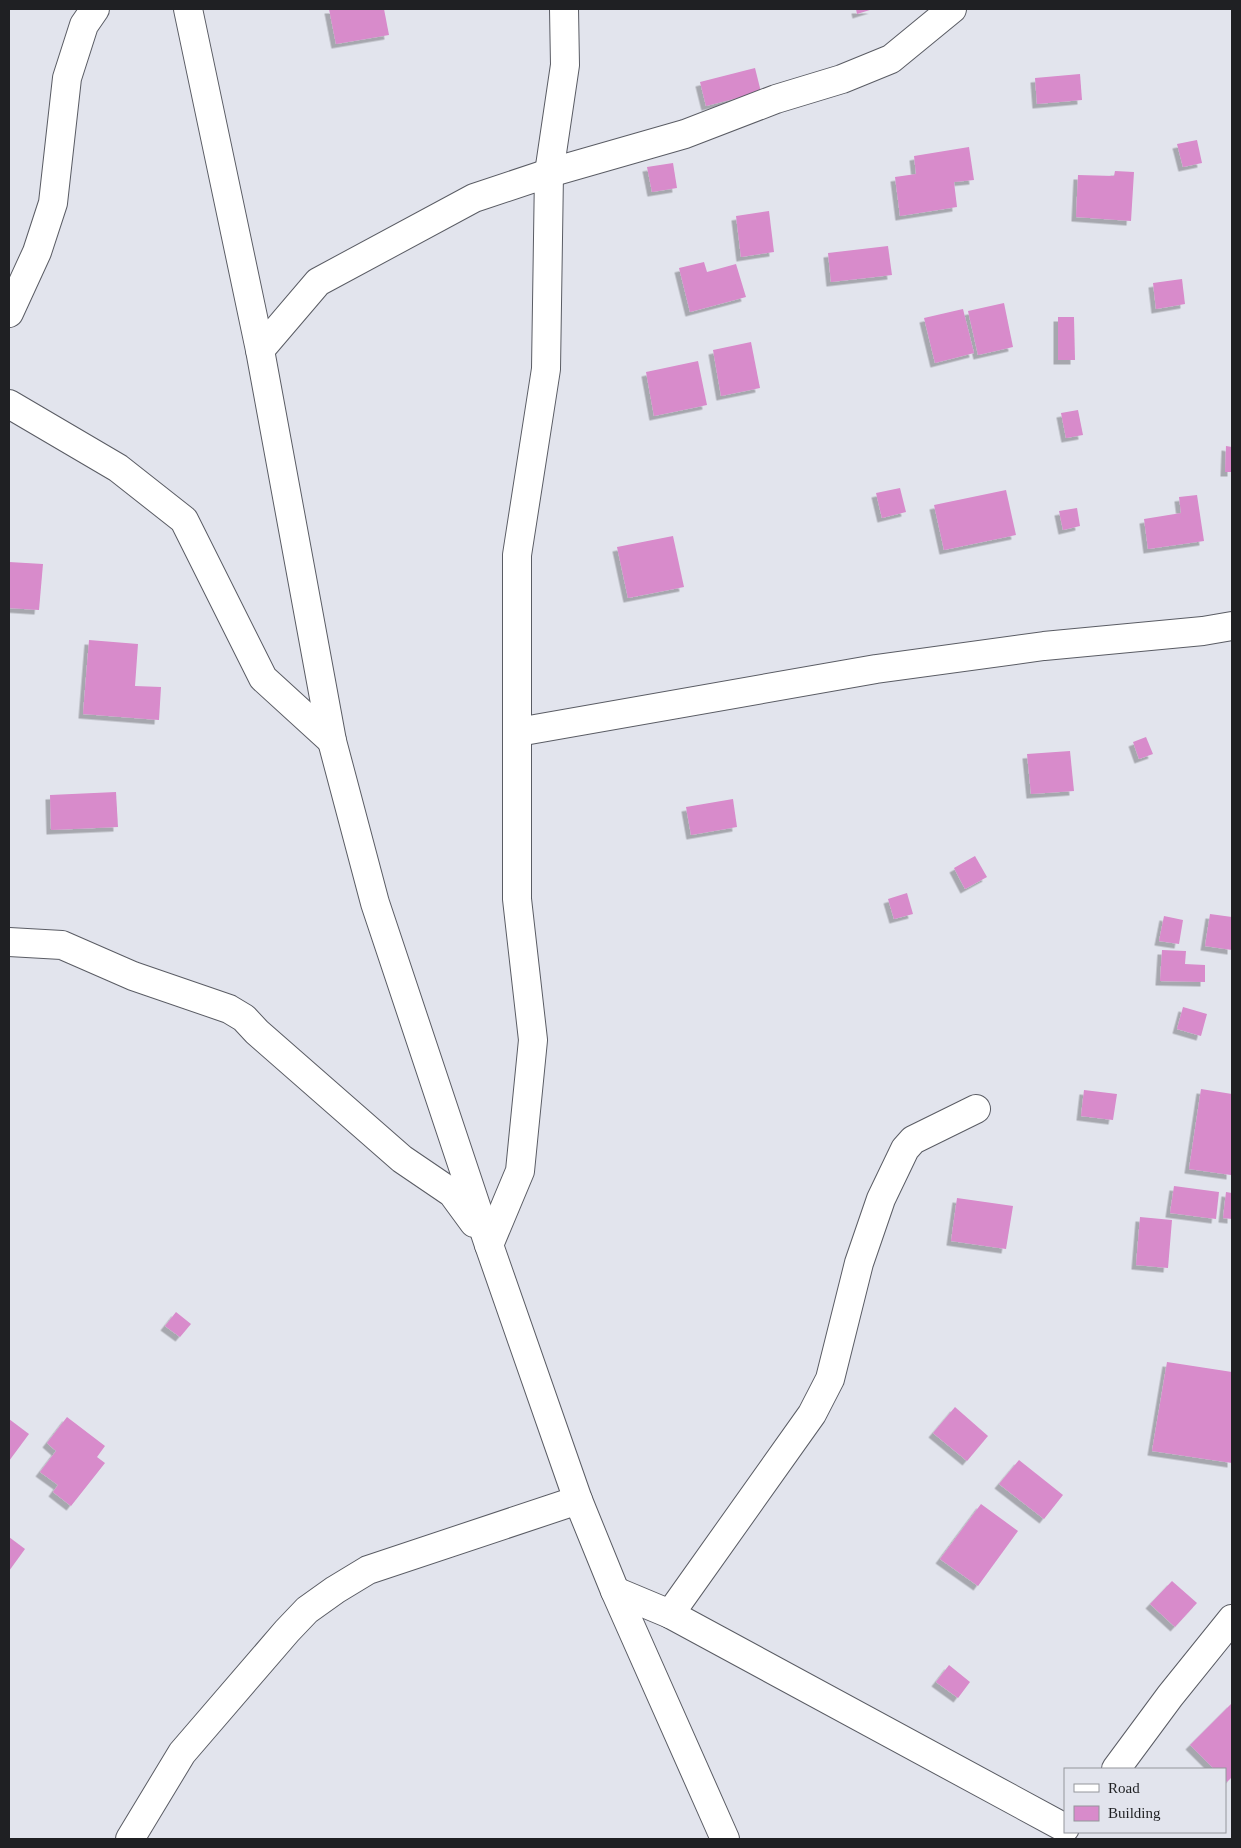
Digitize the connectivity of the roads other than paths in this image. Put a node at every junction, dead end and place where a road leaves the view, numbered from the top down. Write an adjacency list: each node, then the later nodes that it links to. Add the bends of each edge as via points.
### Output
1 (96, 9): 6 (street, via 84,25 67,78 52,203 37,252)
2 (188, 9): 7 (street)
3 (564, 9): 5 (street, via 565,64)
4 (952, 9): 5 (street, via 891,59 850,76 776,99 685,134)
5 (549, 173): 7 (street, via 474,198 318,282); 10 (street, via 546,368 517,556)
6 (9, 314)
7 (260, 350): 11 (street)
8 (9, 404): 11 (street, via 118,468 184,520 263,678)
9 (1232, 626): 10 (street, via 1044,646 876,669)
10 (518, 732): 14 (street, via 517,899 533,1040 520,1171)
11 (332, 741): 14 (street, via 375,903)
12 (9, 942): 14 (street, via 62,945 133,976 229,1009 244,1018 402,1159 452,1193)
13 (976, 1108): 17 (street, via 913,1140 905,1149 881,1199 859,1263 830,1379 812,1414)
14 (489, 1245): 15 (street)
15 (578, 1500): 16 (street); 21 (street, via 368,1570 314,1605 287,1631 182,1753)
16 (615, 1591): 17 (street); 22 (street)
17 (670, 1614): 20 (street)
18 (1232, 1620): 19 (street)
19 (1117, 1768)
20 (1064, 1827)
21 (130, 1839)
22 (725, 1839)

